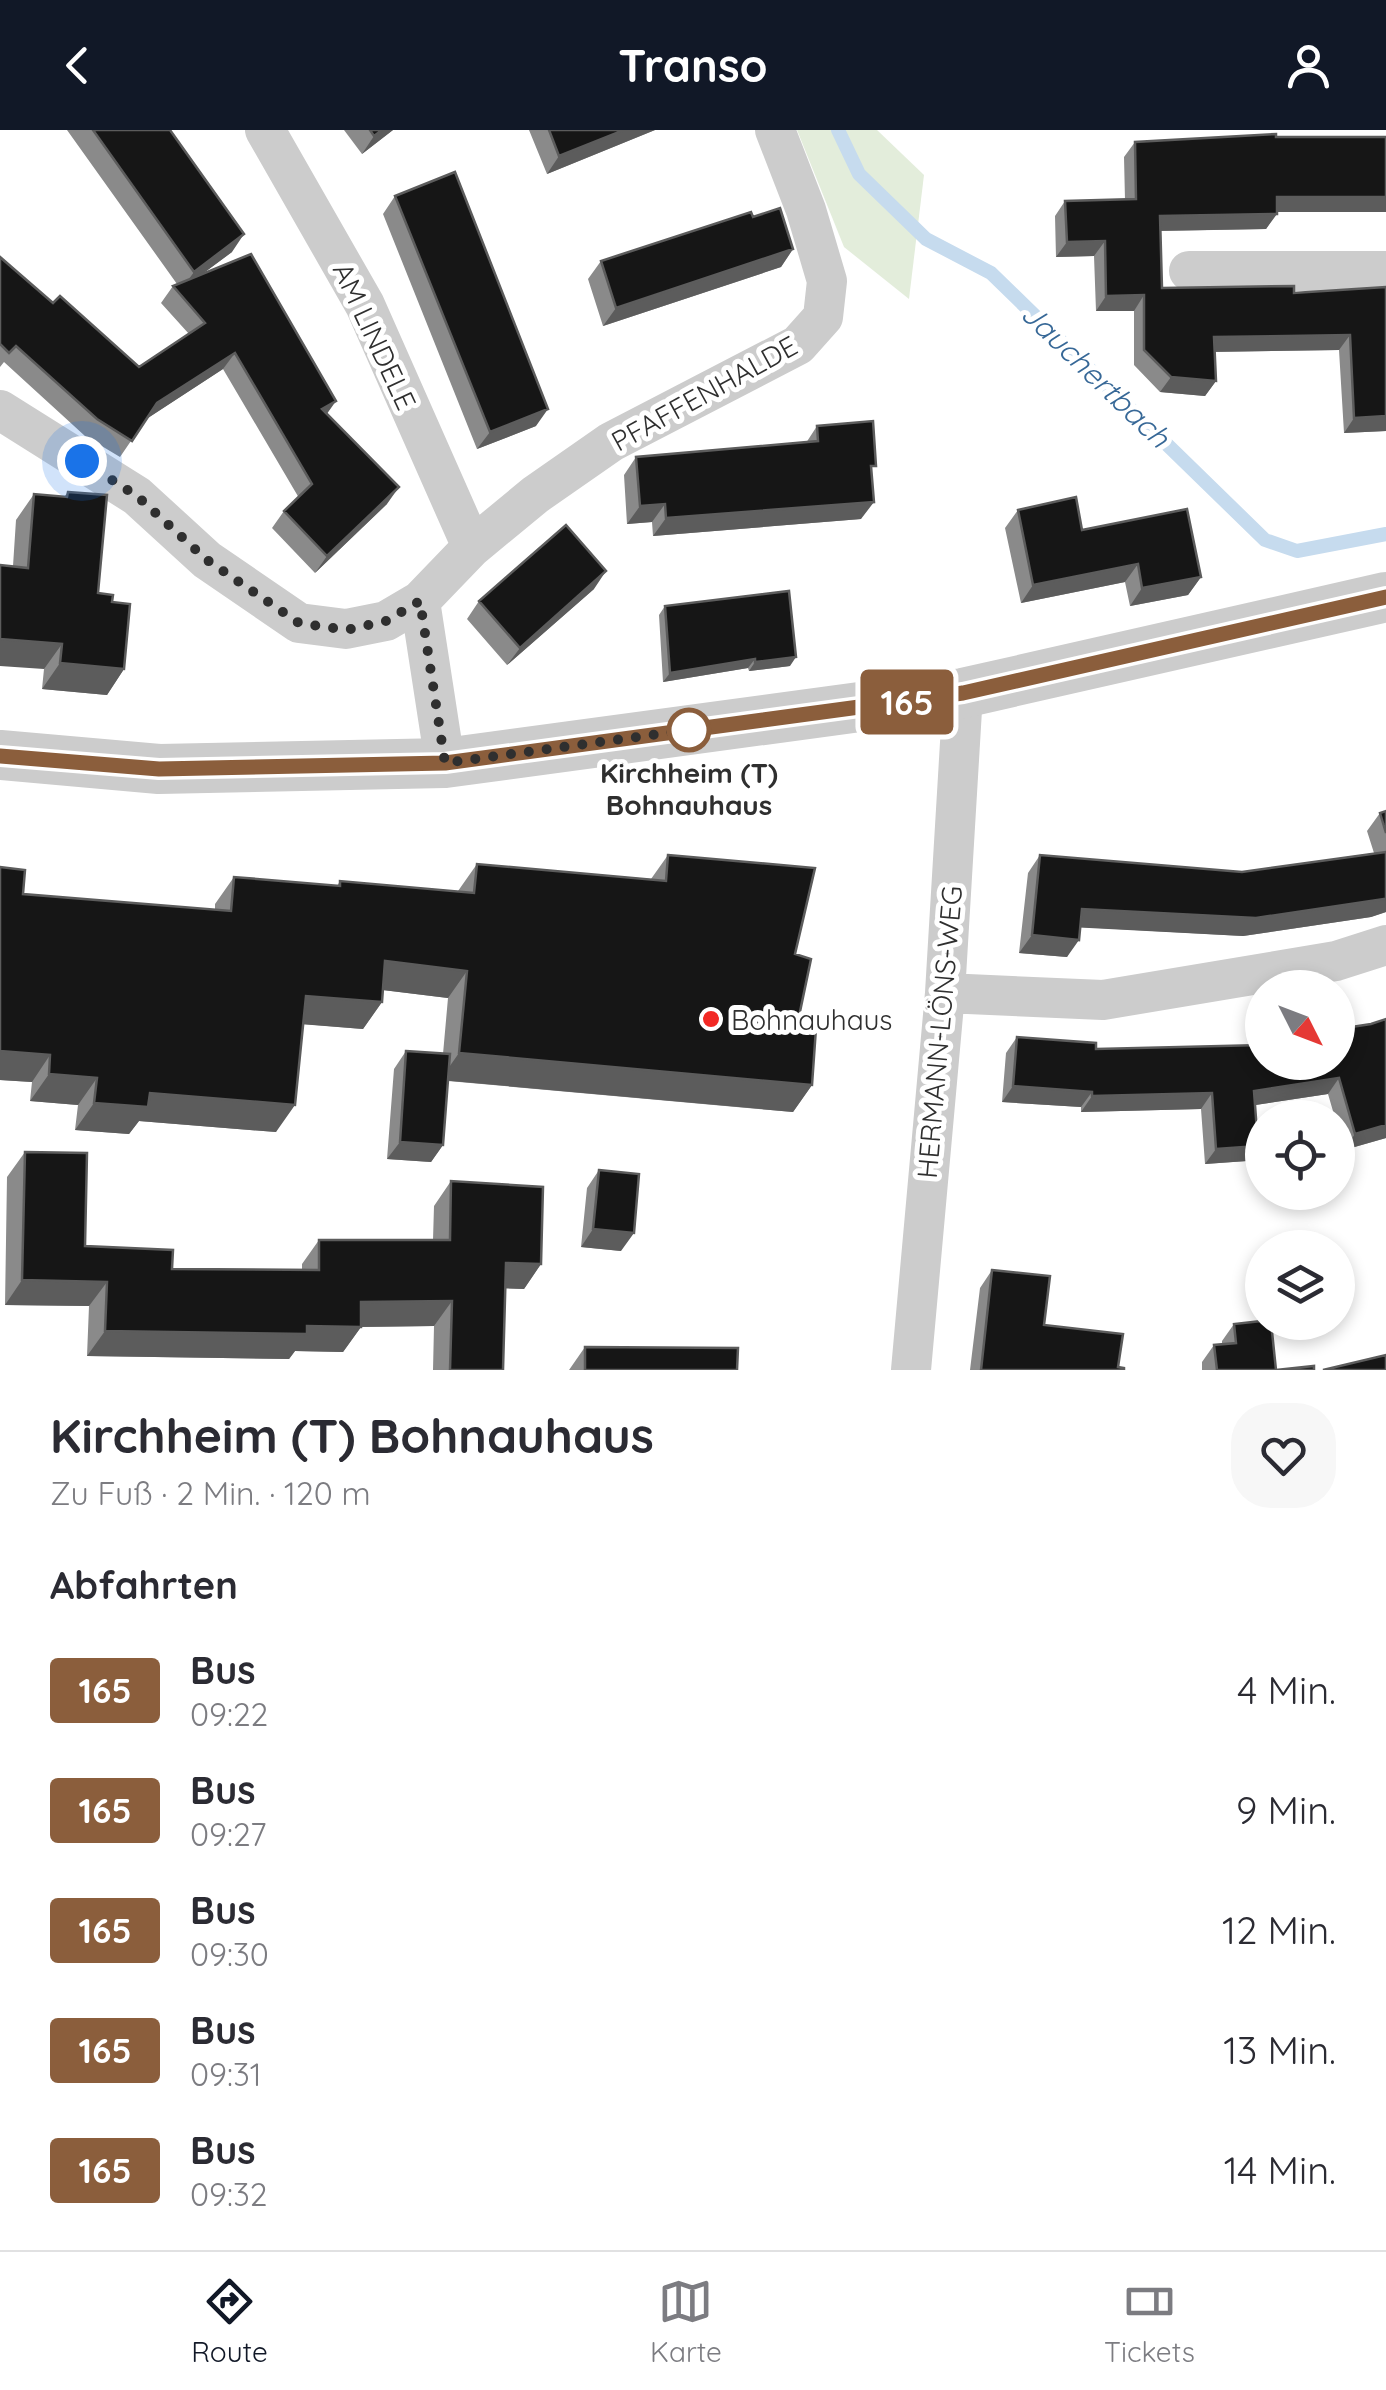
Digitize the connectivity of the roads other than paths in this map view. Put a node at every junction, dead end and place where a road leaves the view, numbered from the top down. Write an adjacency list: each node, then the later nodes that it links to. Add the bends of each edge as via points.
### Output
1 (265, 130): 6 (street, AM LINDELE, via 365,304)
2 (775, 130): 6 (street, PFAFFENHALDE, via 827,281 823,317 798,346 628,431)
3 (1386, 271): 4 (street)
4 (1189, 272)
5 (0, 410): 8 (street, PFAFFENHALDE, via 137,496 207,560 299,623 346,630 386,621)
6 (472, 547): 8 (street, PFAFFENHALDE)
7 (1386, 597): 9 (street)
8 (420, 601): 11 (street)
9 (963, 693): 11 (street); 13 (street, HERMANN-LÖNS-WEG)
10 (0, 756): 11 (street, via 159,769)
11 (445, 763)
12 (1386, 945): 13 (street, via 1336,960 1104,1000)
13 (944, 994): 14 (street, HERMANN-LÖNS-WEG)
14 (910, 1370)

